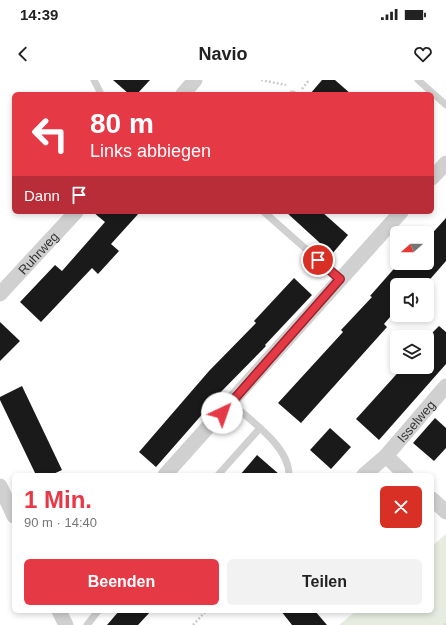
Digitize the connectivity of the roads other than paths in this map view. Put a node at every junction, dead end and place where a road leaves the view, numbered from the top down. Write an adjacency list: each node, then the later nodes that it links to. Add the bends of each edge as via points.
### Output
1 (94, 80): 4 (lane)
2 (195, 80): 5 (street)
3 (418, 80): 6 (lane)
4 (100, 92)
5 (185, 92)
6 (431, 92)
7 (434, 94): 8 (lane)
8 (446, 105)
9 (446, 163): 10 (street)
10 (434, 176)
11 (74, 214): 15 (street, Ruhrweg)
12 (266, 214): 14 (lane)
13 (399, 214): 14 (street)
14 (340, 279): 17 (street)
15 (0, 294)
16 (446, 386): 19 (street, Isselweg)
17 (231, 403): 18 (lane); 20 (street)
18 (260, 428): 21 (lane); 22 (lane, via 280,450 289,465)
19 (386, 456): 23 (street, Isselweg); 24 (street)
20 (167, 473)
21 (220, 473)
22 (289, 473)
23 (366, 473)
24 (404, 473)
25 (0, 486): 27 (street)
26 (434, 501): 28 (street)
27 (12, 512)
28 (446, 512)
29 (60, 613): 31 (street)
30 (96, 613): 32 (lane)
31 (66, 625)
32 (87, 625)

